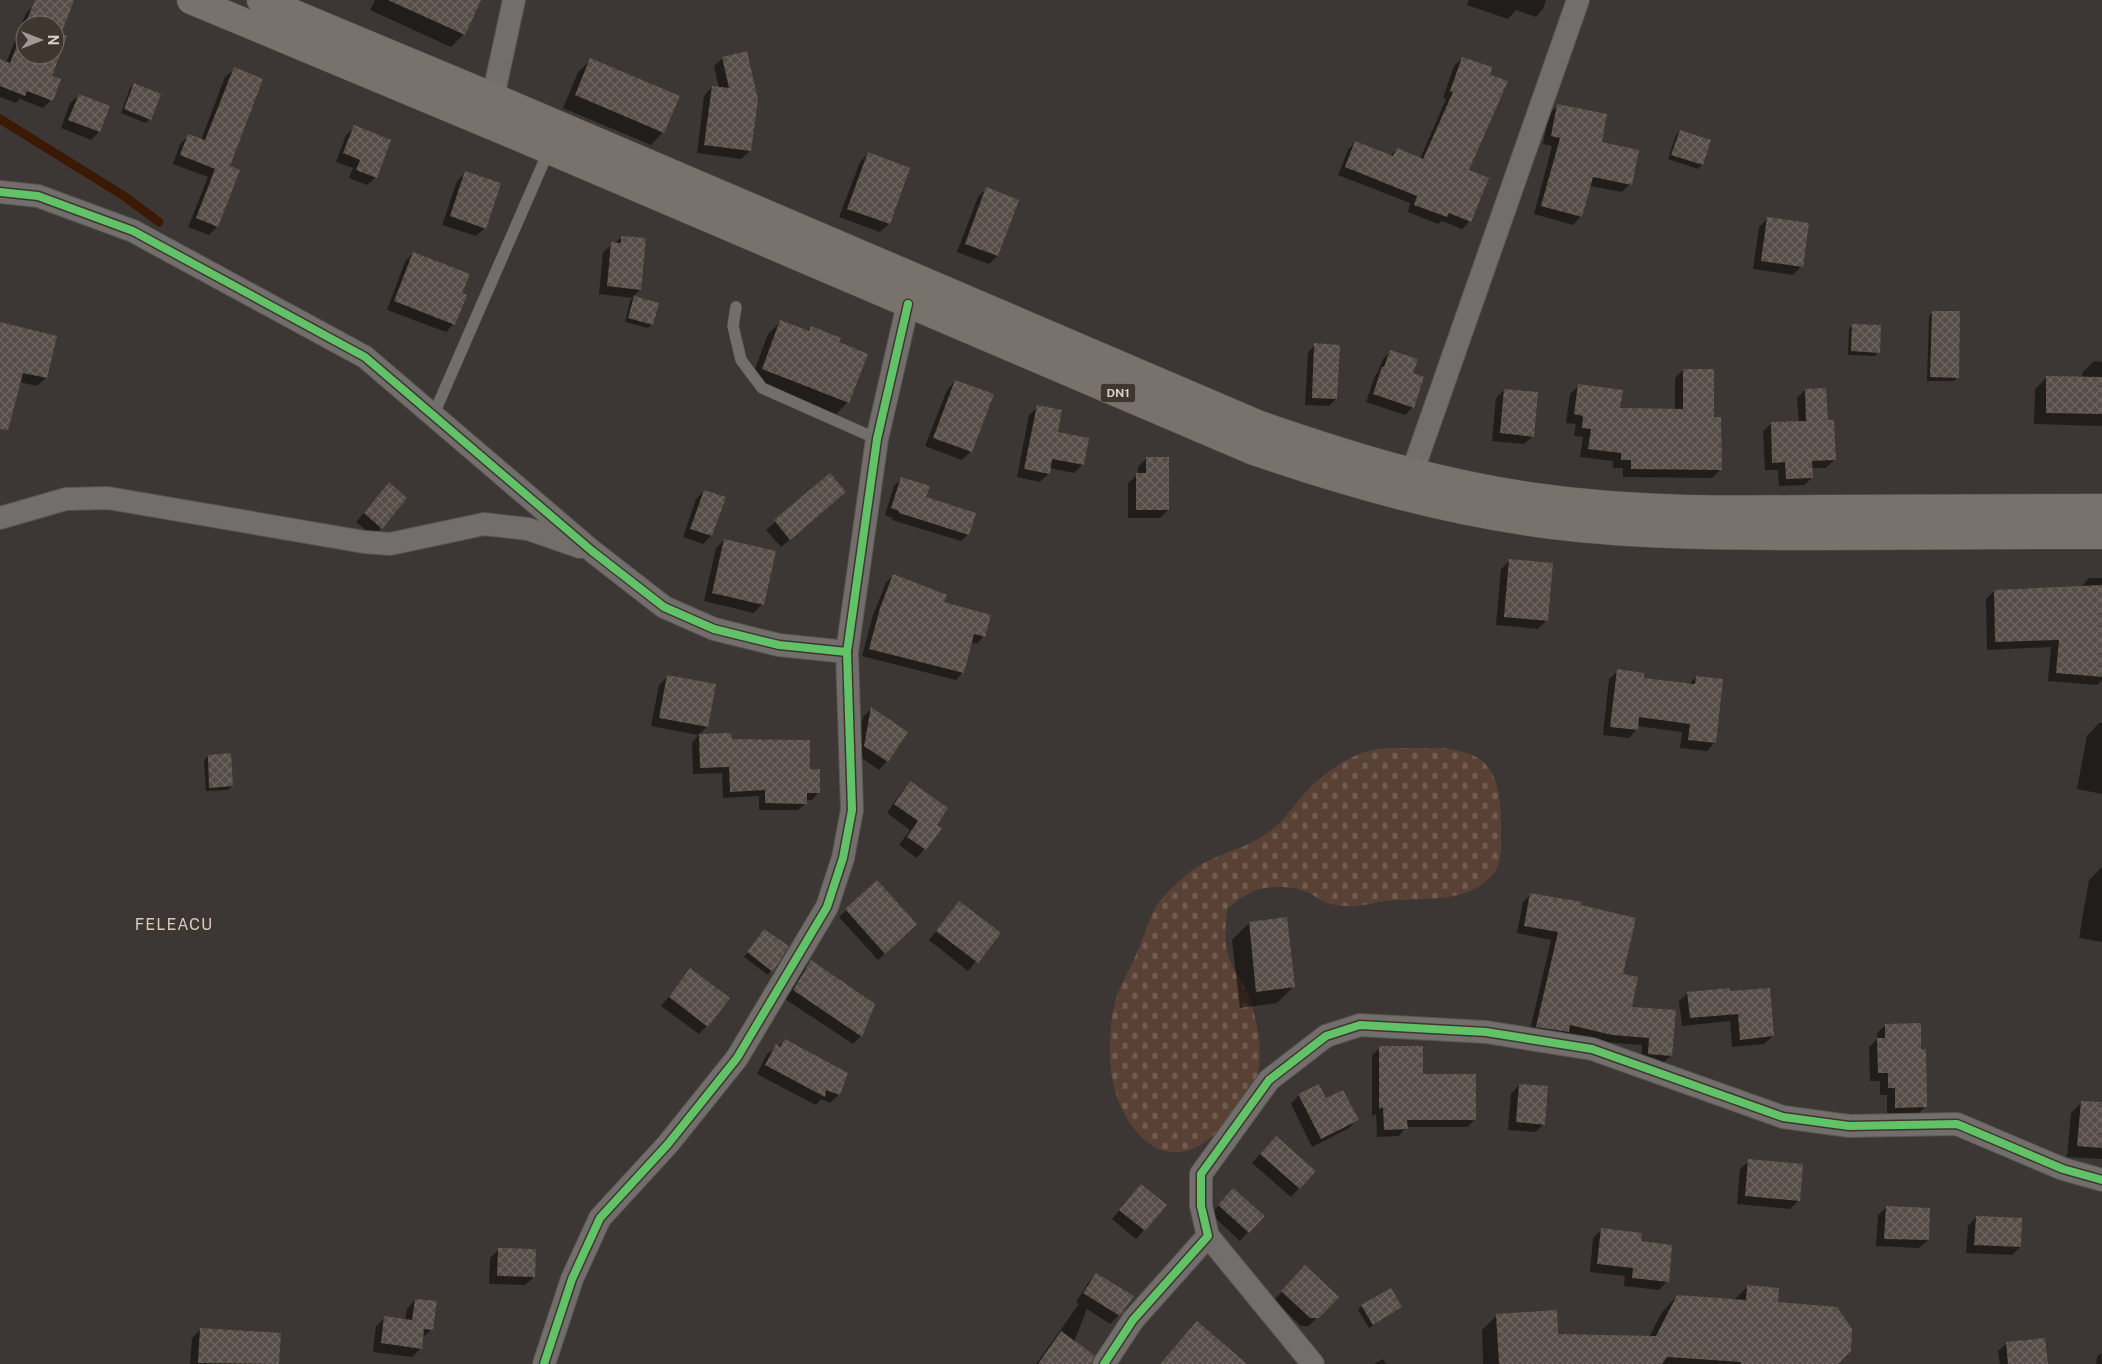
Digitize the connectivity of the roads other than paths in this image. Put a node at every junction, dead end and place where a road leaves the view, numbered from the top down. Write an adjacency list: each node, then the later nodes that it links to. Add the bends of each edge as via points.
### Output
1 (191, 0): 6 (main road, DN1)
2 (260, 0): 5 (main road, DN1)
3 (514, 0): 5 (street)
4 (1578, 0): 12 (street)
5 (492, 97): 12 (main road, DN1, via 1260,425)
6 (549, 150): 8 (main road, DN1); 10 (lane)
7 (0, 192): 10 (street, via 38,196 133,231 365,357)
8 (908, 304): 11 (street); 15 (main road, DN1, via 1251,450 1405,498 1482,514 1595,530 1693,536)
9 (736, 307): 11 (lane, via 733,326 741,360 762,388)
10 (433, 416): 16 (street)
11 (877, 439): 17 (street)
12 (1412, 473): 13 (main road, DN1, via 1549,499 1696,510)
13 (2102, 508)
14 (0, 518): 16 (street, via 66,499 108,498 364,542 390,544 484,524 528,529)
15 (2102, 535)
16 (592, 551): 17 (street, via 664,608 714,629 780,645)
17 (847, 652): 20 (street, via 852,810 843,858 827,907 737,1058 668,1144 600,1218 572,1279)
18 (2102, 1180): 19 (street, via 2063,1169 1957,1124 1849,1126 1783,1117 1592,1050 1486,1032 1360,1025 1326,1036 1270,1080 1201,1174 1201,1206)
19 (1208, 1236): 21 (street, via 1133,1320); 22 (street)
20 (544, 1364)
21 (1104, 1364)
22 (1313, 1364)

